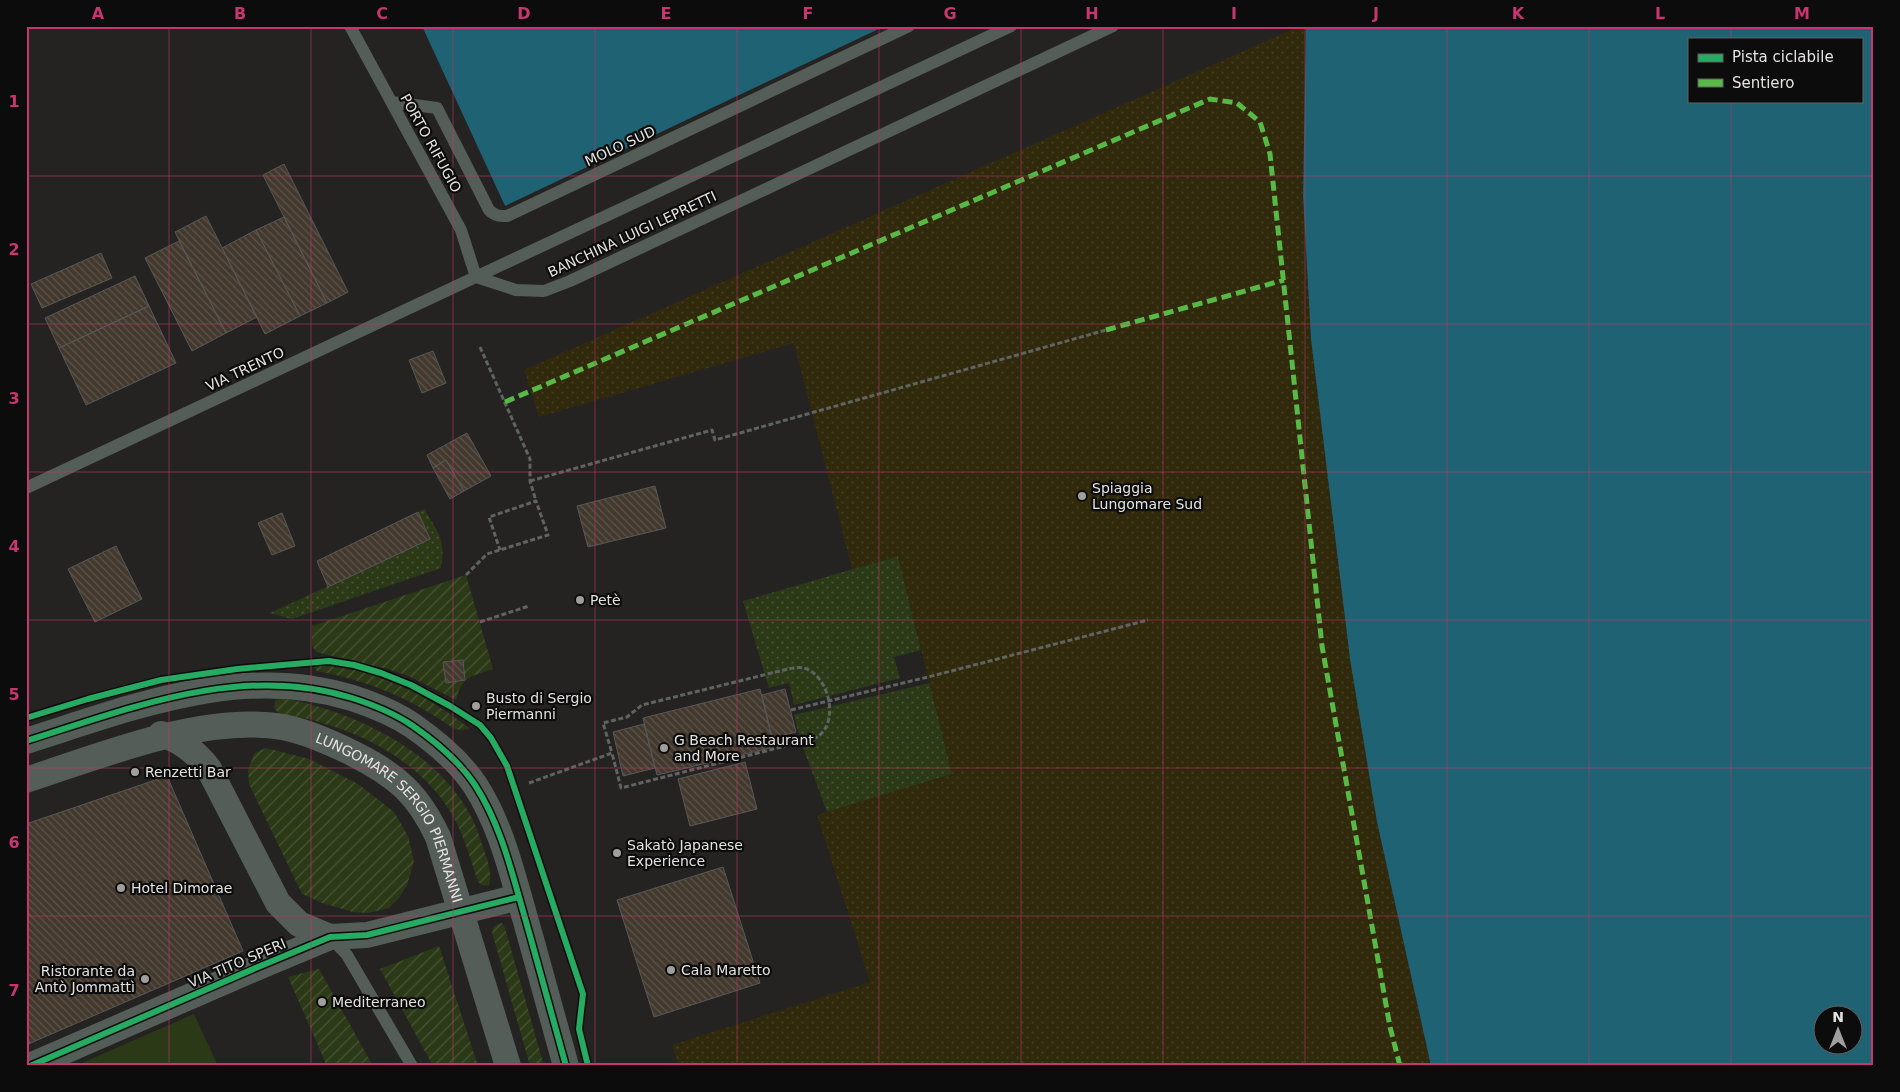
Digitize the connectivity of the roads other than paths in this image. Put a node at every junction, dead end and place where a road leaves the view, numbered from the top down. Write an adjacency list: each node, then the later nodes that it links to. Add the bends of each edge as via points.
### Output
1 (350, 26): 5 (lane, PORTO RIFUGIO)
2 (909, 26): 5 (lane, MOLO SUD, via 507,216 490,210 437,108)
3 (1011, 26): 6 (lane, BANCHINA LUIGI LEPRETTI)
4 (1113, 26): 6 (lane, BANCHINA LUIGI LEPRETTI, via 570,281 544,291 516,290)
5 (392, 102): 6 (lane, PORTO RIFUGIO, via 461,230)
6 (476, 277): 7 (lane, VIA TRENTO)
7 (26, 488)
8 (140, 704): 9 (street, VIA TITO SPERI, via 145,723); 10 (street); 12 (street, via 191,693 274,684 342,694 390,712 441,747 475,785 500,837)
9 (168, 736): 11 (street, LUNGOMARE SERGIO PIERMANNI); 13 (street, LUNGOMARE SERGIO PIERMANNI, via 236,725 276,726 340,747 380,768 408,789 423,808 438,837); 14 (street, VIA TITO SPERI, via 199,756 209,768 278,903 299,924)
10 (26, 741)
11 (26, 780)
12 (519, 897): 13 (street, VIA TITO SPERI); 18 (street)
13 (461, 912): 14 (street, VIA TITO SPERI, via 367,935); 17 (street, LUNGOMARE SERGIO PIERMANNI)
14 (330, 937): 15 (street, VIA TITO SPERI); 16 (lane, VIA TITO SPERI, via 346,955)
15 (30, 1066)
16 (412, 1066)
17 (508, 1066)
18 (566, 1066)

